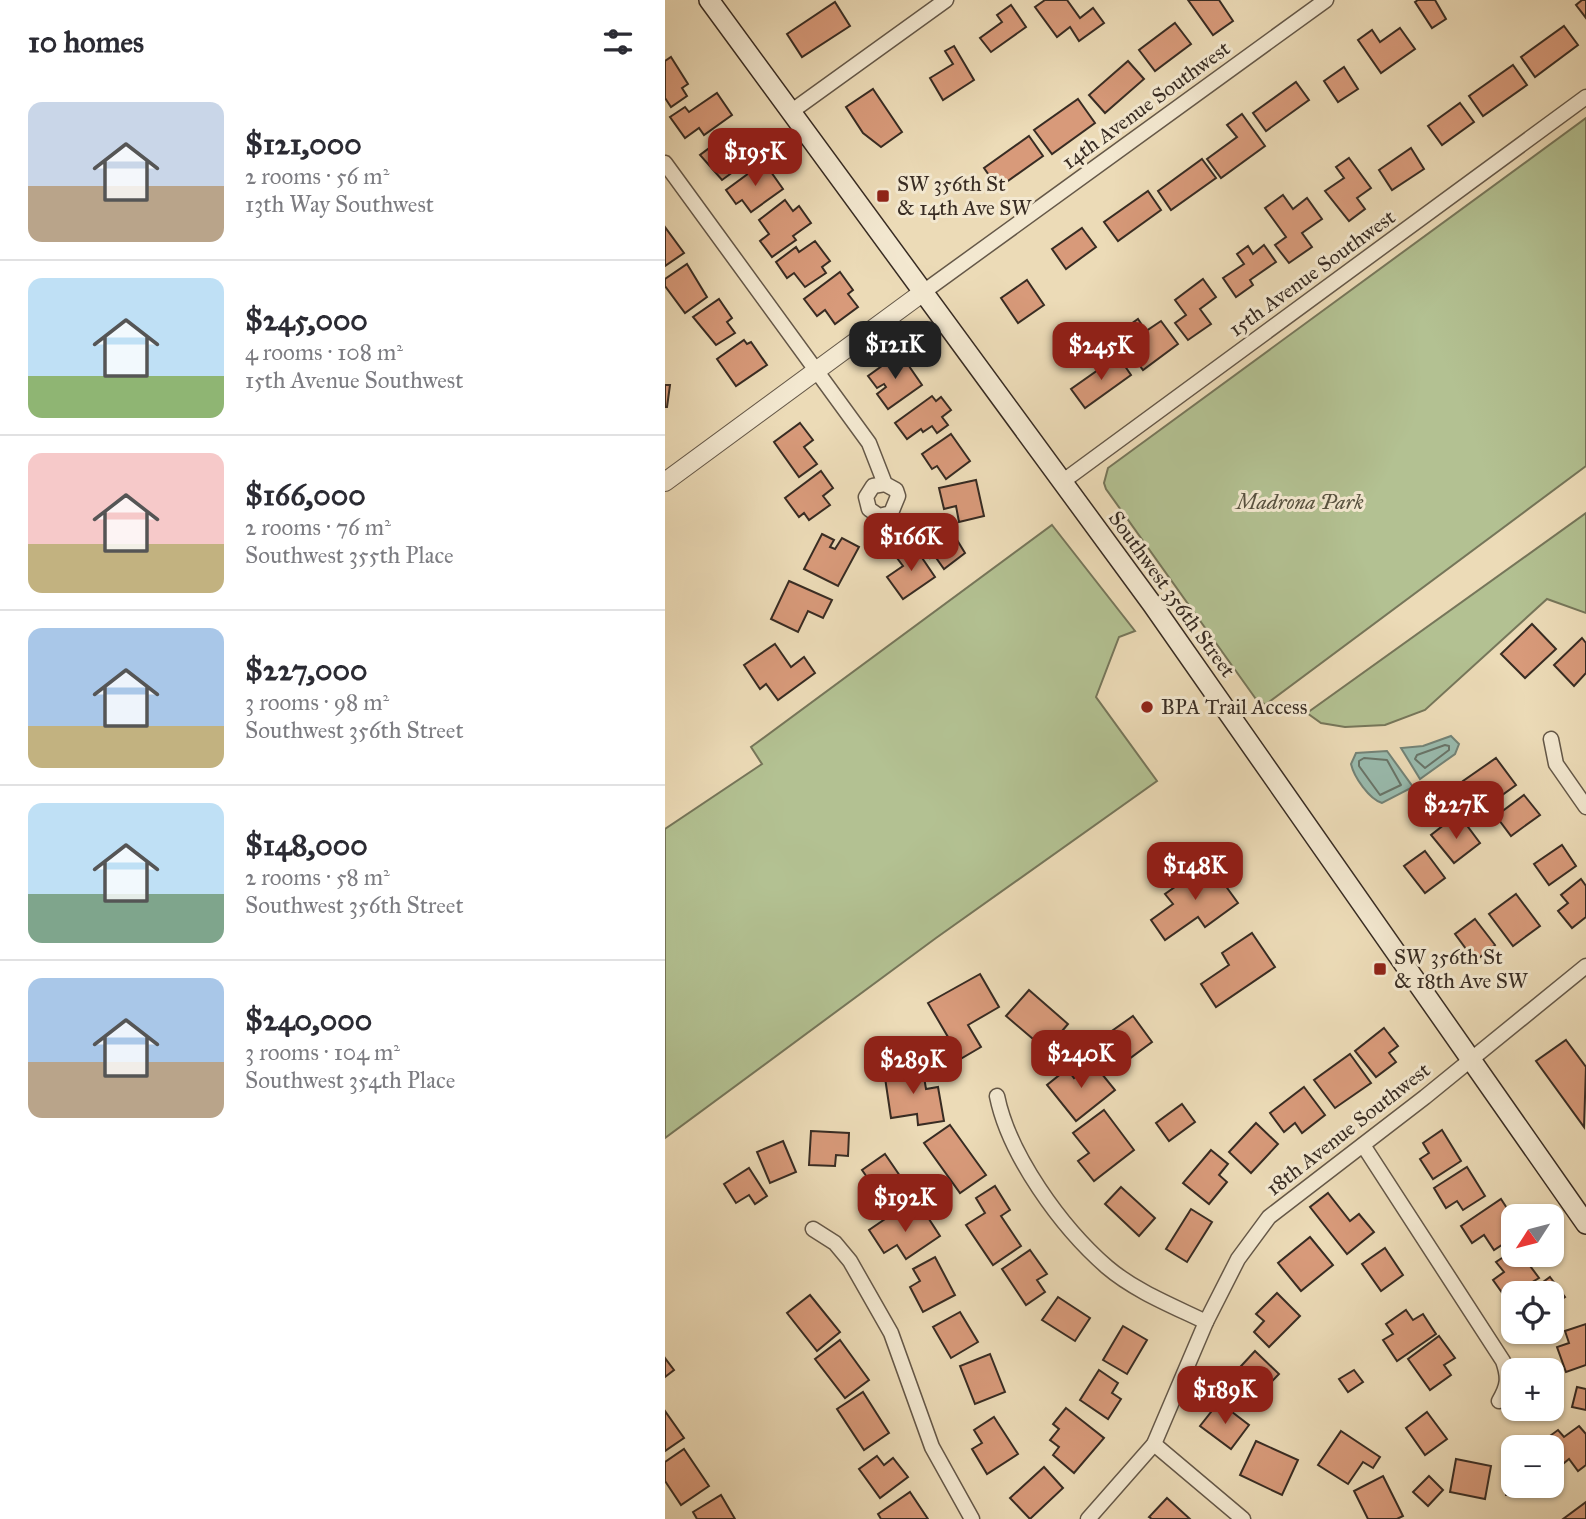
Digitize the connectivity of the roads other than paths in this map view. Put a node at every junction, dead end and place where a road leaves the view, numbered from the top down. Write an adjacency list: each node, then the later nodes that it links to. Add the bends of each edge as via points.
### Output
1 (709, 0): 5 (main road, Southwest 356th Street)
2 (946, 0): 5 (street)
3 (1326, 0): 7 (street, 14th Avenue Southwest)
4 (1586, 97): 10 (street, 15th Avenue Southwest)
5 (792, 111): 7 (main road, Southwest 356th Street)
6 (665, 163): 8 (street)
7 (922, 293): 8 (street); 10 (main road, Southwest 356th Street)
8 (816, 371): 9 (street); 11 (street, via 869,443)
9 (665, 482)
10 (1062, 482): 15 (main road, Southwest 356th Street)
11 (885, 484)
12 (1551, 739): 13 (street, via 1556,764)
13 (1586, 807)
14 (1586, 966): 15 (street, 18th Avenue Southwest)
15 (1472, 1059): 17 (street, 18th Avenue Southwest); 18 (main road, Southwest 356th Street)
16 (997, 1096): 20 (street, via 1010,1140 1076,1235 1108,1268)
17 (1363, 1144): 20 (street, 18th Avenue Southwest, via 1269,1217 1238,1259); 21 (street, via 1503,1361 1507,1388)
18 (1586, 1224)
19 (813, 1230): 23 (street, via 850,1261 891,1333 932,1447)
20 (1206, 1322): 22 (street, 18th Avenue Southwest)
21 (1499, 1401)
22 (1154, 1444): 24 (street, 18th Avenue Southwest); 25 (street)
23 (972, 1519)
24 (1088, 1519)
25 (1243, 1519)

